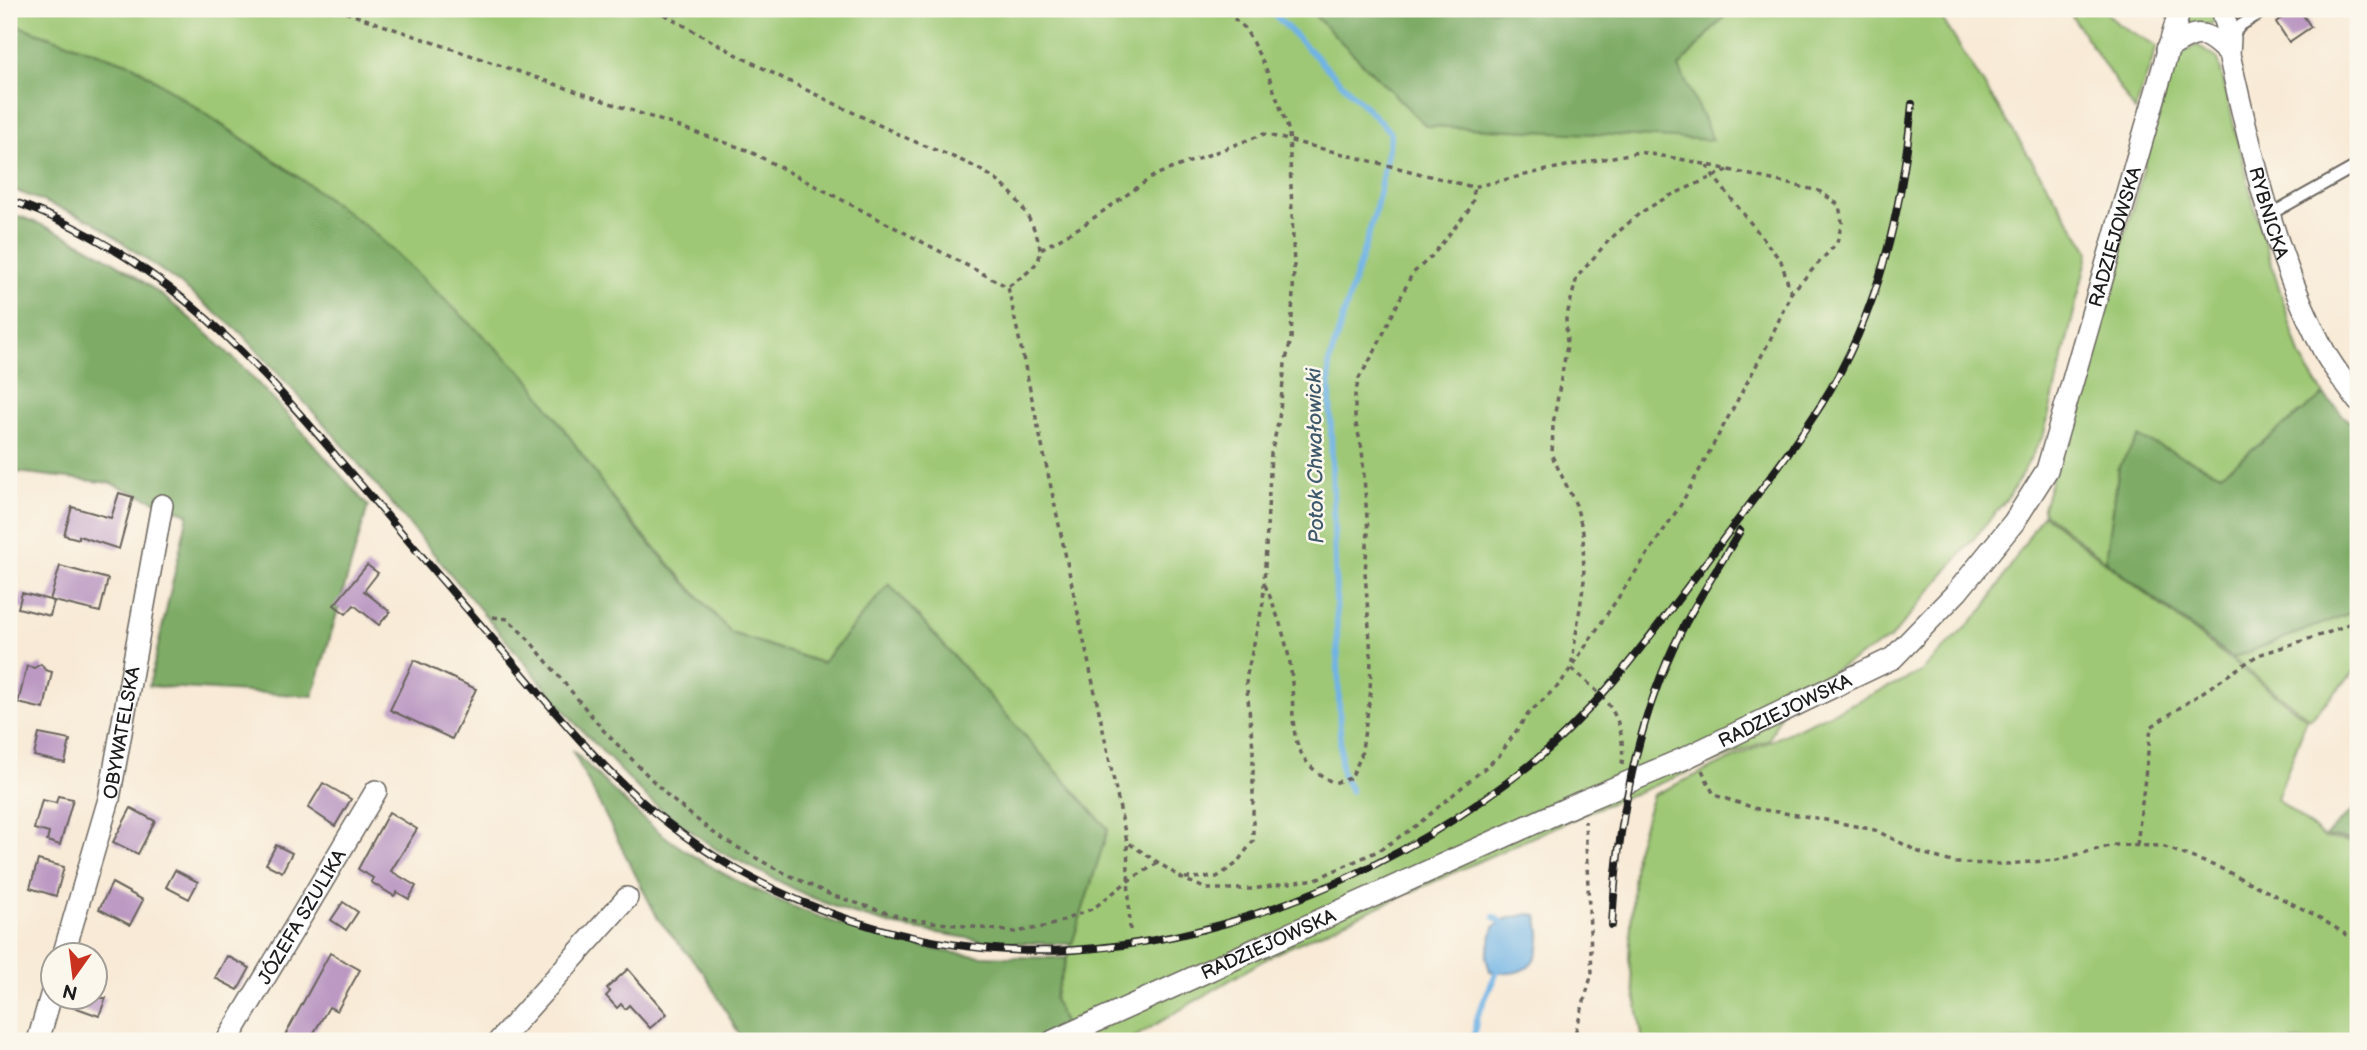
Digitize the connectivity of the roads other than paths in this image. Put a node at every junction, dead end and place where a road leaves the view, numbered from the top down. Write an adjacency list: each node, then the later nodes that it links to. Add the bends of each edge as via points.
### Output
1 (2180, 9): 5 (street, RADZIEJOWSKA)
2 (2222, 9): 4 (street, RYBNICKA)
3 (2267, 9): 4 (lane, via 2241,25)
4 (2229, 46): 5 (street, via 2212,37 2190,34); 7 (street, RYBNICKA)
5 (2167, 49): 17 (street, RADZIEJOWSKA, via 2048,470 2014,522 1957,592 1893,658 1694,754)
6 (2358, 164): 7 (lane)
7 (2269, 215): 8 (street, RYBNICKA, via 2292,285 2326,355)
8 (2358, 401)
9 (163, 505): 12 (street, OBYWATELSKA, via 109,799)
10 (376, 791): 15 (street, JÓZEFA SZULIKA)
11 (627, 898): 16 (street)
12 (67, 942)
13 (46, 1012): 14 (street)
14 (38, 1041)
15 (227, 1041)
16 (499, 1041)
17 (1053, 1041)

